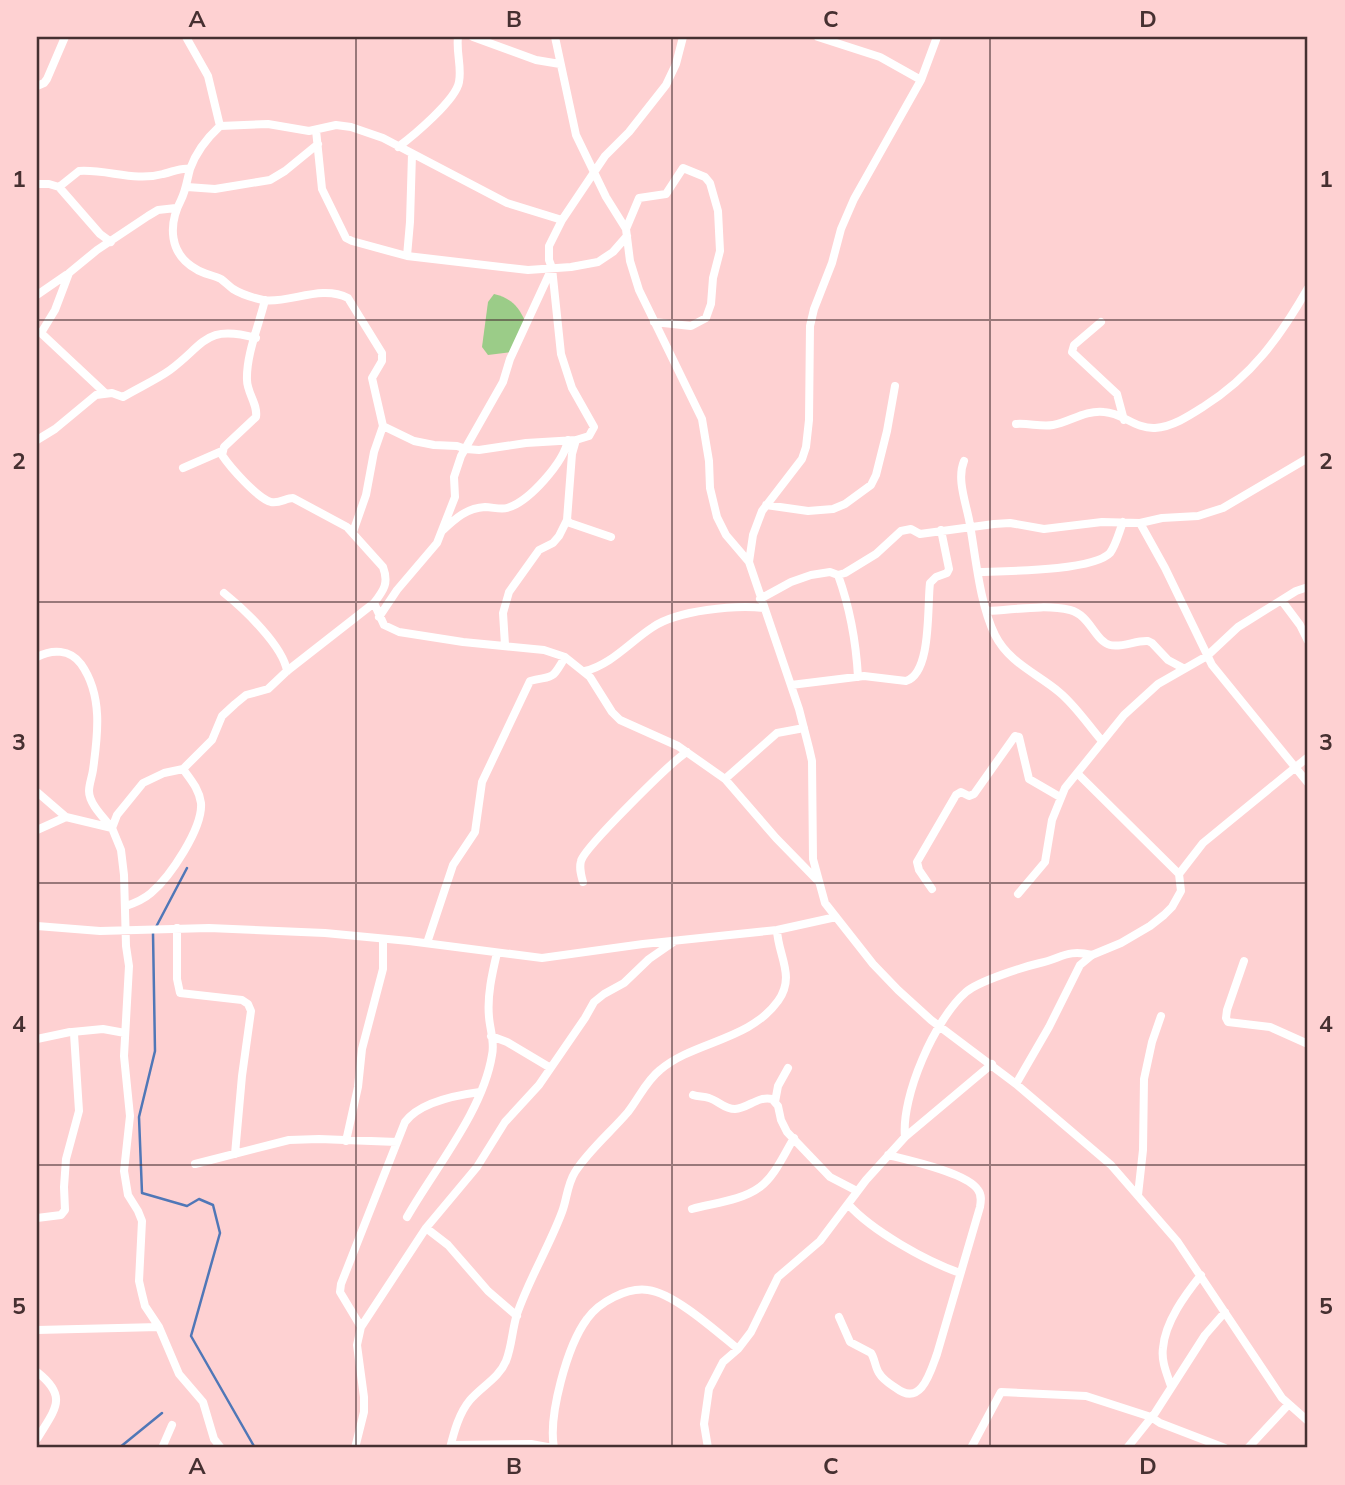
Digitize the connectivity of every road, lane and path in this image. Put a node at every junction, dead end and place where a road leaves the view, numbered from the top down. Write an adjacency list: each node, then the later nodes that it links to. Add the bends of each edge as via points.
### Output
1 (65, 37): 11 (street, via 47,79)
2 (186, 37): 12 (street, via 208,76)
3 (458, 37): 15 (street, via 456,92)
4 (473, 37): 9 (street)
5 (555, 37): 9 (street)
6 (683, 37): 18 (street, via 666,85)
7 (818, 37): 10 (street, via 880,57)
8 (937, 37): 10 (street)
9 (560, 64): 18 (street, via 576,135)
10 (921, 80): 48 (street, via 841,229 810,326 806,447)
11 (37, 86)
12 (220, 125): 13 (street); 17 (street, via 202,145)
13 (316, 130): 14 (street); 15 (street, via 342,125)
14 (318, 144): 21 (street, via 270,180 215,189); 26 (street, via 322,190 346,238)
15 (398, 148): 16 (street)
16 (412, 154): 23 (street, via 507,203); 26 (street)
17 (190, 169): 20 (street, via 129,176 79,171); 21 (street)
18 (594, 171): 23 (street); 24 (street)
19 (37, 184): 20 (street)
20 (59, 187): 25 (street)
21 (187, 187): 22 (street)
22 (176, 208): 25 (street, via 158,211); 31 (street, via 172,233 183,260 232,288)
23 (562, 220): 27 (street, via 549,246)
24 (626, 232): 27 (street, via 613,253 598,262); 32 (street, via 633,273); 32 (street, via 639,198 666,194 683,168 710,183 720,238 706,317 691,326)
25 (111, 242): 28 (street)
26 (407, 256): 27 (street, via 528,270)
27 (552, 268): 42 (street, via 561,354 572,388 594,427 589,436); 43 (street, via 503,382)
28 (69, 273): 30 (street); 34 (street, via 55,310)
29 (1308, 288): 38 (street, via 1265,355 1228,391 1168,426 1143,428)
30 (37, 295)
31 (265, 300): 35 (street); 40 (street, via 307,294 348,298 381,349 382,358 372,378)
32 (654, 322): 57 (street, via 702,419 717,517 726,536)
33 (1101, 322): 38 (street, via 1072,352 1117,394)
34 (39, 333): 37 (street)
35 (256, 338): 37 (street, via 233,332 218,334 194,347 169,371 123,397); 44 (street, via 247,379 256,417)
36 (895, 386): 48 (street, via 871,485 845,504 821,511)
37 (104, 392): 41 (street)
38 (1124, 420): 39 (street, via 1099,412 1055,425)
39 (1016, 424)
40 (383, 426): 43 (street, via 434,446); 54 (street)
41 (37, 440)
42 (572, 440): 43 (street); 49 (street); 55 (street, via 527,497 507,508 467,511)
43 (466, 449): 55 (street, via 455,471 455,497)
44 (222, 451): 47 (street); 54 (street, via 235,471 269,502 293,498)
45 (1308, 458): 51 (street, via 1212,512)
46 (964, 461): 52 (street, via 962,479)
47 (183, 468)
48 (766, 505): 57 (street, via 753,535)
49 (567, 520): 56 (street); 69 (street, via 559,536 539,550 509,592 503,613)
50 (1123, 522): 51 (street); 52 (street, via 1044,529 1010,523); 58 (street, via 1110,552 1100,558 1043,570)
51 (1140, 523): 70 (street)
52 (971, 526): 53 (street); 58 (street)
53 (941, 530): 59 (street, via 901,531 862,563); 76 (street, via 949,569 930,583 927,639 916,674 906,681)
54 (353, 532): 64 (street, via 385,573 386,585)
55 (441, 532): 67 (street, via 433,550)
56 (611, 537)
57 (750, 562): 62 (street)
58 (979, 572): 66 (street)
59 (838, 575): 62 (street, via 811,575); 76 (street, via 852,620)
60 (1308, 587): 63 (street)
61 (224, 593): 74 (street, via 259,626)
62 (760, 599): 65 (street)
63 (1282, 601): 68 (street); 70 (street, via 1238,627)
64 (374, 603): 67 (street); 74 (street)
65 (764, 608): 75 (street, via 731,608 665,620 610,660); 77 (street)
66 (988, 611): 73 (street, via 1069,610 1082,615 1104,642 1148,641); 79 (street, via 996,637 1007,652 1058,691)
67 (379, 617): 69 (street, via 399,632)
68 (1308, 641)
69 (505, 645): 72 (street)
70 (1207, 656): 73 (street); 82 (street)
71 (37, 657): 90 (street, via 49,651 69,654 93,685 97,714 89,792)
72 (565, 657): 75 (street); 105 (street, via 552,677 530,681 519,701 482,782 475,832 453,865)
73 (1183, 668): 79 (street, via 1138,701)
74 (287, 671): 83 (street, via 268,690 246,695 226,712 212,740)
75 (585, 671): 80 (street, via 620,720)
76 (858, 677): 77 (street)
77 (791, 685): 78 (street)
78 (804, 728): 85 (street, via 777,733); 93 (street, via 812,761 813,859)
79 (1102, 741): 84 (street)
80 (687, 752): 85 (street); 94 (street, via 585,853 580,865)
81 (1308, 757): 82 (street)
82 (1294, 768): 86 (street); 92 (street, via 1203,843)
83 (184, 769): 90 (street, via 143,783 117,814); 97 (street, via 198,790 199,824 157,887)
84 (1077, 772): 88 (street); 92 (street)
85 (725, 779): 93 (street)
86 (1308, 783)
87 (37, 792): 89 (street)
88 (1060, 797): 95 (street, via 1029,779 1015,736 975,794 956,795 918,857 919,870); 96 (street, via 1045,862)
89 (65, 817): 90 (street); 91 (street)
90 (112, 828): 97 (street, via 121,850)
91 (37, 830)
92 (1179, 874): 107 (street, via 1181,891 1164,915 1121,943)
93 (818, 881): 98 (street, via 825,903)
94 (583, 882)
95 (932, 889)
96 (1018, 894)
97 (126, 906): 102 (street)
98 (836, 917): 101 (street); 110 (street, via 873,964)
99 (37, 926): 102 (street)
100 (177, 928): 102 (street); 103 (street); 127 (street, via 180,993 242,1000 251,1011)
101 (777, 930): 104 (street); 140 (street, via 787,973 778,1001 739,1032 676,1059 649,1080 630,1110 575,1173)
102 (126, 931): 112 (street, via 129,999)
103 (383, 939): 105 (street); 125 (street, via 383,969 362,1049)
104 (676, 940): 106 (street, via 551,957); 117 (street, via 594,1002)
105 (427, 943): 106 (street)
106 (497, 953): 113 (street, via 489,996)
107 (1091, 955): 110 (street, via 1068,953 977,985 955,1003); 119 (street, via 1080,965)
108 (1244, 961): 115 (street, via 1227,1010 1228,1022 1270,1027)
109 (1161, 1016): 131 (street, via 1144,1079)
110 (940, 1026): 116 (street); 123 (street, via 907,1104)
111 (72, 1032): 112 (street, via 103,1029); 114 (street); 135 (street, via 79,1111 66,1159 65,1210 61,1215)
112 (125, 1033): 142 (street, via 130,1116 125,1180 142,1222 142,1294)
113 (491, 1035): 117 (street); 120 (street, via 492,1058)
114 (37, 1039)
115 (1308, 1044)
116 (992, 1064): 119 (street); 123 (street)
117 (549, 1067): 136 (street)
118 (788, 1068): 122 (street)
119 (1016, 1084): 131 (street)
120 (480, 1091): 126 (street, via 411,1114); 134 (street)
121 (693, 1095): 122 (street, via 734,1109 759,1098)
122 (775, 1102): 124 (street, via 784,1127)
123 (905, 1137): 128 (street)
124 (794, 1138): 130 (street, via 830,1177); 133 (street, via 760,1187)
125 (346, 1141): 126 (street); 127 (street, via 289,1140)
126 (397, 1142): 143 (street, via 341,1284 340,1292)
127 (235, 1154): 129 (street)
128 (888, 1155): 130 (street); 137 (street, via 966,1179 978,1189 980,1207)
129 (195, 1164)
130 (857, 1191): 132 (street)
131 (1138, 1195): 138 (street)
132 (848, 1204): 137 (street, via 878,1229); 145 (street, via 820,1241 778,1277)
133 (692, 1209)
134 (407, 1217)
135 (37, 1218)
136 (426, 1228): 140 (street); 143 (street)
137 (960, 1273): 141 (street, via 937,1354 922,1387 913,1395 900,1392 880,1375 871,1353 850,1342)
138 (1201, 1275): 139 (street); 147 (street, via 1180,1303 1163,1348)
139 (1225, 1312): 147 (street); 148 (street)
140 (517, 1316): 153 (street, via 506,1362 463,1410)
141 (839, 1317)
142 (159, 1327): 144 (street); 155 (street, via 179,1374 203,1402)
143 (361, 1327): 156 (street, via 357,1345 364,1397)
144 (37, 1330)
145 (738, 1349): 157 (street, via 654,1291 638,1290 604,1303 587,1318 571,1352 552,1423); 158 (street, via 723,1362 709,1389 704,1424)
146 (37, 1372): 152 (street, via 56,1395 55,1407)
147 (1171, 1386): 149 (street)
148 (1288, 1405): 150 (street); 162 (street)
149 (1151, 1417): 159 (street, via 1086,1396 1000,1392); 160 (street); 161 (street)
150 (1308, 1421)
151 (172, 1424): 154 (street)
152 (37, 1439)
153 (450, 1447): 157 (street, via 531,1444)
154 (162, 1448)
155 (221, 1448)
156 (355, 1448)
157 (553, 1448)
158 (708, 1448)
159 (971, 1448)
160 (1127, 1448)
161 (1225, 1448)
162 (1248, 1448)

